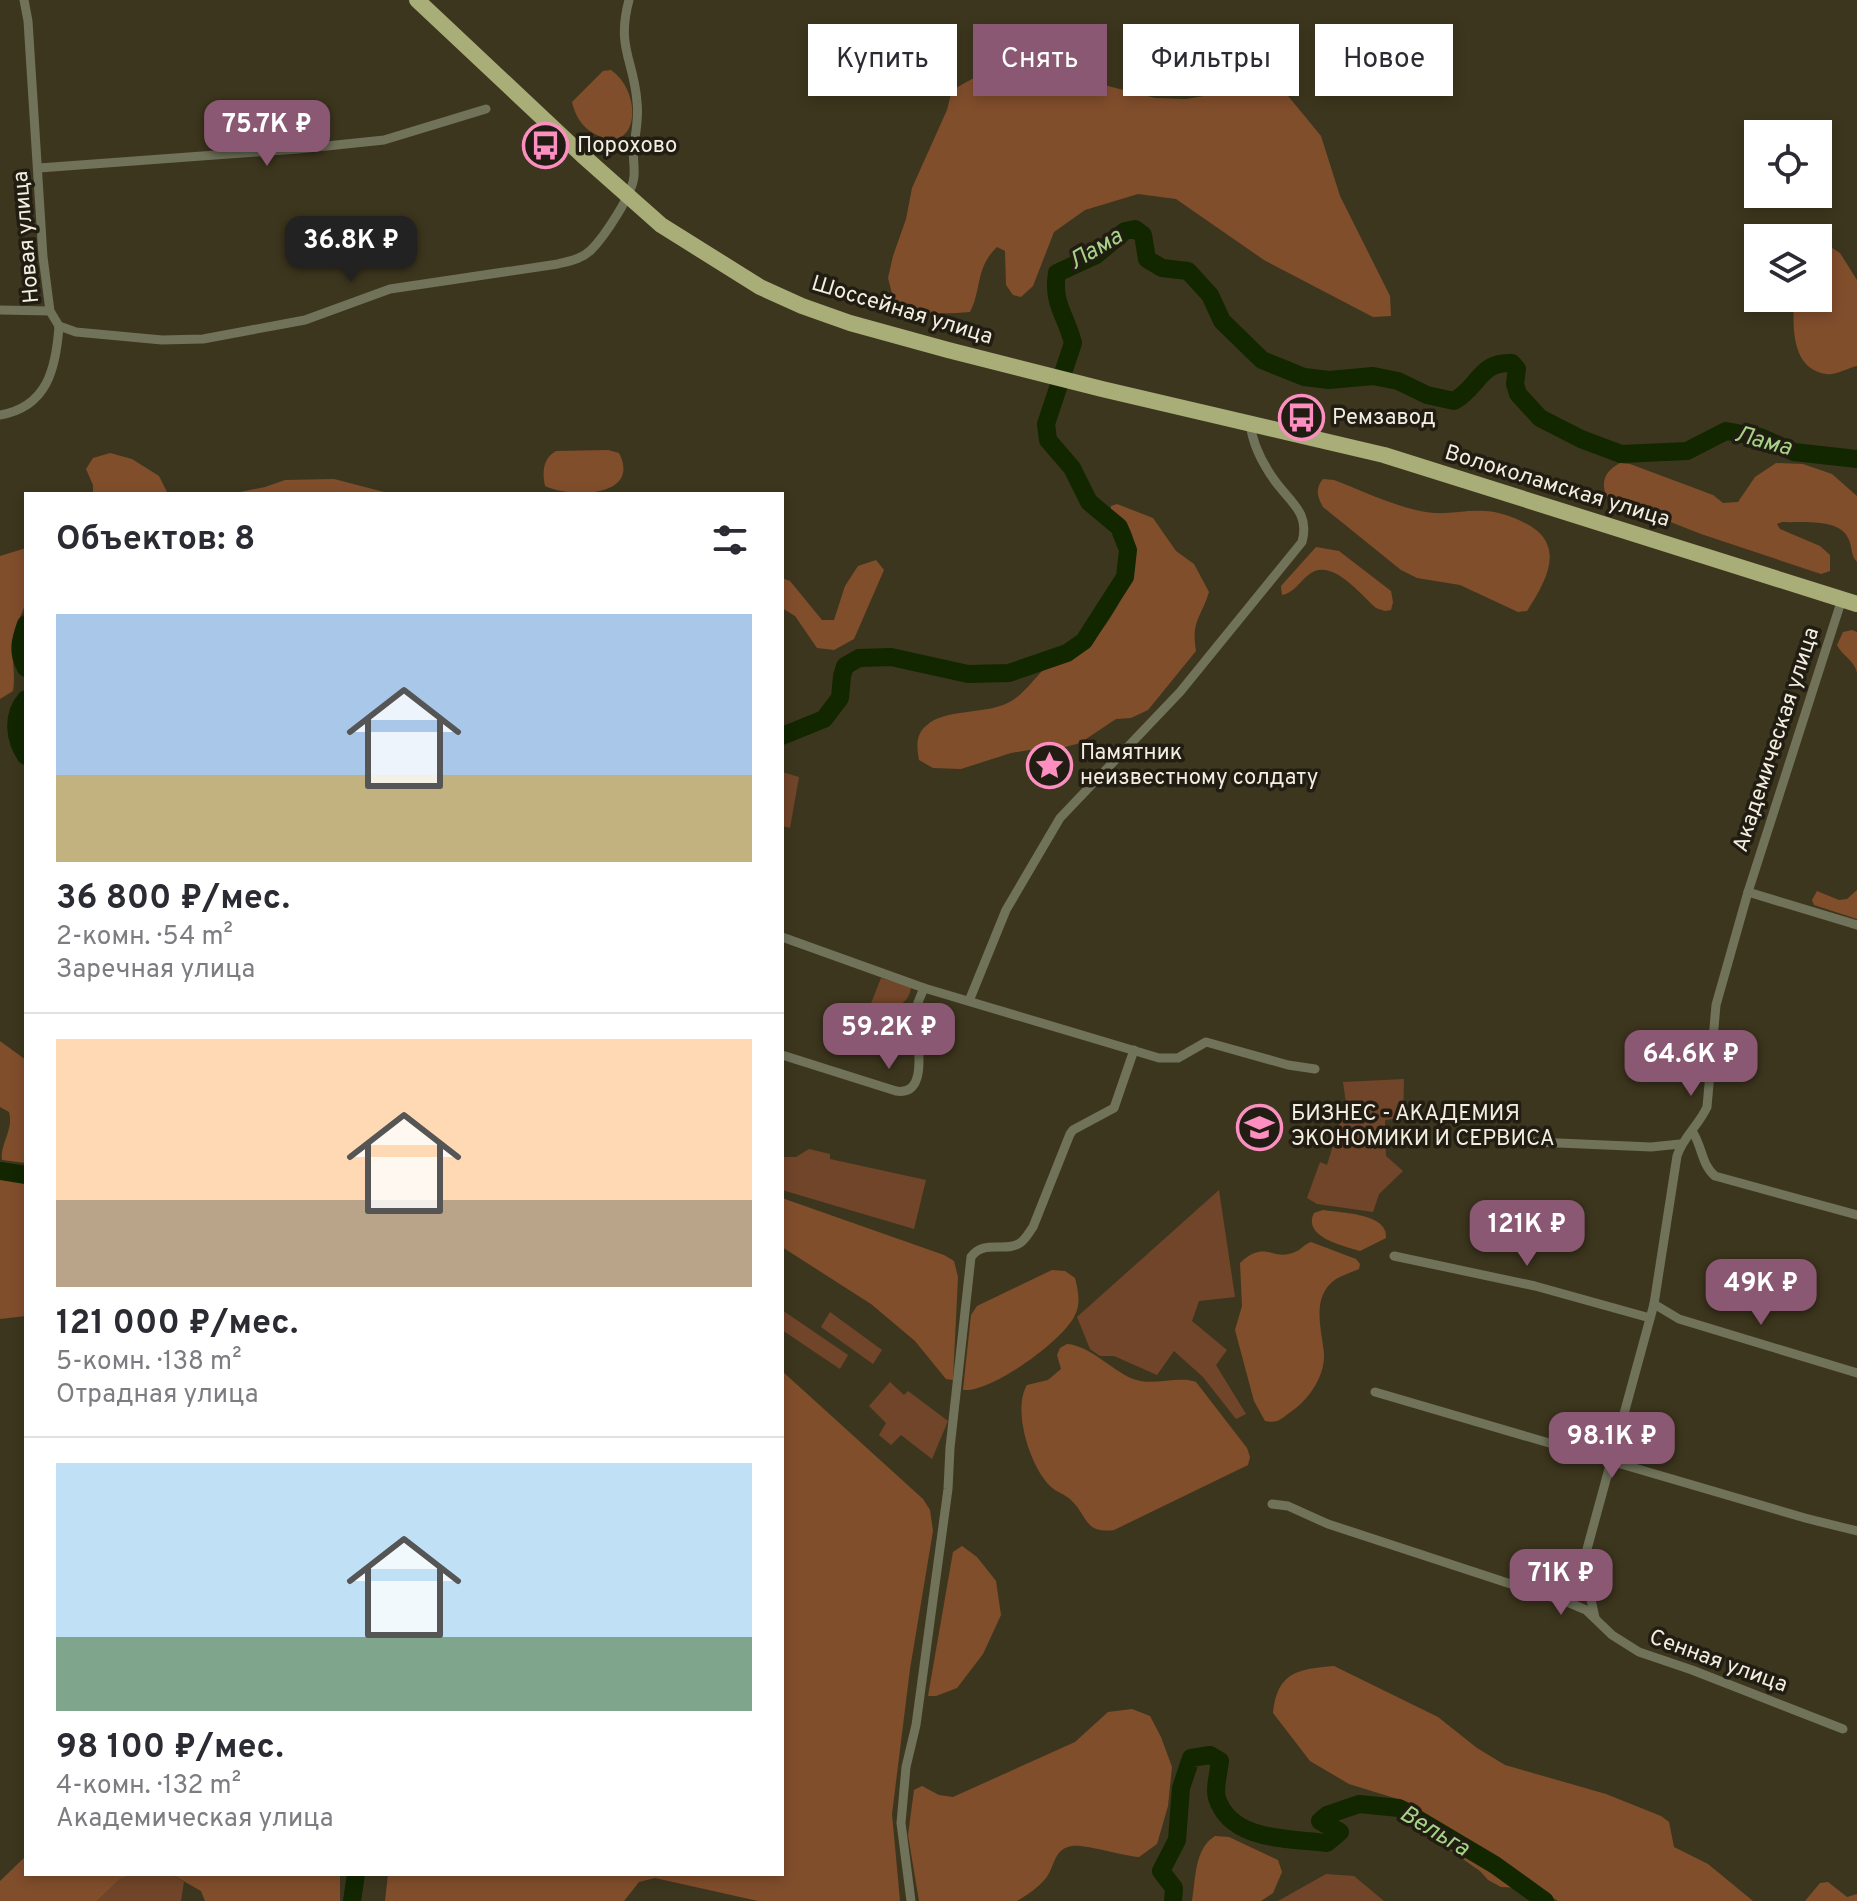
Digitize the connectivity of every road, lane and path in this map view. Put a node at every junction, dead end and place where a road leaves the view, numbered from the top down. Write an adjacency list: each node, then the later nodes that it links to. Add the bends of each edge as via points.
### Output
1 (24, 0): 5 (street, Новая улица)
2 (417, 0): 6 (main road, Шоссейная улица)
3 (629, 0): 6 (street, via 622,32 638,119 634,177)
4 (486, 109): 5 (street, via 384,140)
5 (39, 168): 8 (street, Новая улица)
6 (626, 196): 9 (street, via 591,251 558,264 390,289 305,320 203,339 162,340); 10 (main road, Шоссейная улица, via 687,243 788,299 850,323)
7 (0, 310): 8 (street)
8 (50, 311): 9 (street, Новая улица)
9 (59, 326): 11 (street, via 55,359 39,396 15,413)
10 (1102, 389): 12 (main road, Волоколамская улица)
11 (0, 415)
12 (1250, 422): 13 (main road, Волоколамская улица, via 1384,455); 18 (street, via 1258,453 1304,519 1302,542 1180,692 1060,818 1006,910)
13 (1849, 602): 14 (street, Академическая улица)
14 (1748, 892): 15 (street); 22 (street, Академическая улица, via 1716,1005 1707,1107)
15 (1857, 925)
16 (784, 938): 17 (street)
17 (924, 988): 18 (street); 20 (street, via 916,1008 919,1070 909,1091)
18 (969, 1001): 19 (street)
19 (1134, 1050): 21 (street, via 1169,1060 1206,1042); 38 (street, via 1114,1108 1070,1134 1023,1240 984,1247 971,1257 948,1489 901,1823)
20 (784, 1056)
21 (1315, 1069)
22 (1692, 1131): 24 (street, Академическая улица); 25 (street, via 1715,1176)
23 (1512, 1141): 24 (street)
24 (1680, 1144): 27 (street)
25 (1857, 1215)
26 (1394, 1256): 28 (street, via 1535,1286)
27 (1654, 1304): 28 (street); 29 (street, via 1679,1319)
28 (1650, 1318): 31 (street)
29 (1857, 1373)
30 (1375, 1392): 31 (street)
31 (1612, 1463): 33 (street); 34 (street)
32 (1272, 1504): 35 (street, Сенная улица)
33 (1857, 1531)
34 (1583, 1563): 35 (street); 36 (street)
35 (1572, 1604): 36 (street, Сенная улица)
36 (1595, 1618): 37 (street, Сенная улица, via 1639,1652)
37 (1843, 1729)
38 (911, 1901)

